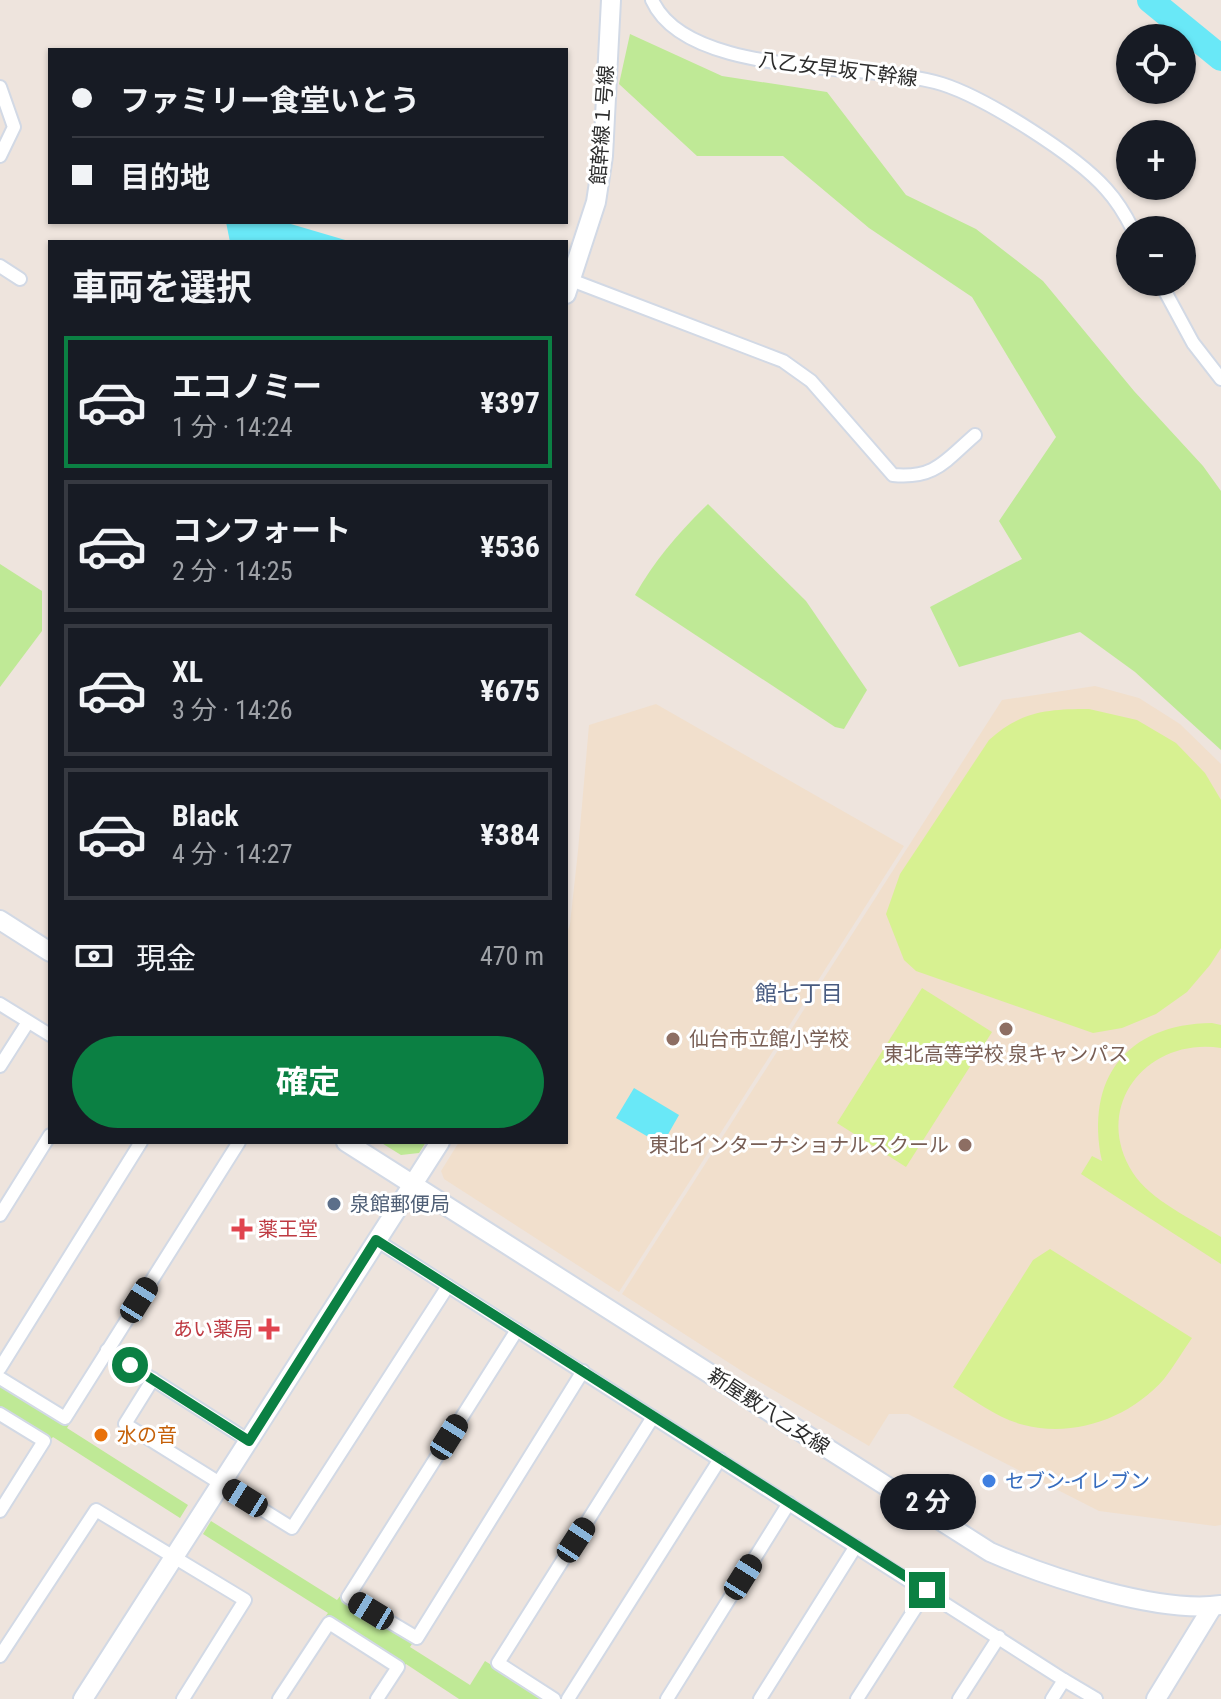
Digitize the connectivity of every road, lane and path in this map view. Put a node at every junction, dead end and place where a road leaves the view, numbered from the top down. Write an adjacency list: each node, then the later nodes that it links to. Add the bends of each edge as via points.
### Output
1 (611, 0): 8 (street, 館幹線１号線, via 603,156 596,202)
2 (652, 0): 5 (street, 八乙女早坂下幹線, via 685,34 732,54 918,78 959,91 1076,161 1108,191)
3 (0, 87): 4 (street, via 14,127)
4 (2, 151)
5 (1124, 216)
6 (0, 266): 7 (street)
7 (20, 279)
8 (568, 287): 11 (street, via 783,361 811,381 893,475 932,472)
9 (1168, 296): 10 (street, via 1193,343)
10 (1221, 379)
11 (975, 435)
12 (0, 920): 13 (street)
13 (48, 951)
14 (0, 1004): 15 (street)
15 (28, 1022): 16 (street); 17 (street)
16 (48, 1034)
17 (0, 1066)
18 (48, 1138): 24 (street)
19 (140, 1144): 29 (street)
20 (349, 1144): 23 (street, 新屋敷八乙女線)
21 (439, 1144): 23 (street)
22 (236, 1146): 28 (street)
23 (412, 1185): 25 (street); 43 (street, 新屋敷八乙女線, via 990,1552 1111,1592 1154,1602)
24 (0, 1215)
25 (376, 1240): 26 (street); 35 (street)
26 (448, 1286): 27 (street); 37 (street, via 292,1528)
27 (517, 1330): 30 (street); 30 (street, via 348,1597 417,1638)
28 (107, 1350): 31 (street, via 65,1418); 32 (street)
29 (0, 1368)
30 (583, 1371): 34 (street)
31 (0, 1378)
32 (153, 1379): 35 (street); 37 (street, via 125,1424)
33 (0, 1414): 39 (street, via 44,1441)
34 (653, 1417): 36 (street); 51 (street, via 498,1663)
35 (249, 1441): 37 (street)
36 (720, 1459): 38 (street); 52 (street)
37 (221, 1483): 41 (street)
38 (789, 1503): 40 (street); 53 (street)
39 (0, 1511)
40 (856, 1546): 42 (street); 54 (street)
41 (174, 1555): 45 (street, via 96,1510); 47 (street); 48 (street, via 245,1600)
42 (927, 1590): 44 (street); 55 (street)
43 (1217, 1605): 59 (street)
44 (999, 1637): 46 (street); 56 (street)
45 (0, 1656)
46 (1064, 1680): 57 (street); 58 (street)
47 (83, 1699)
48 (183, 1699)
49 (279, 1699): 50 (street, via 329,1623 398,1667)
50 (377, 1699)
51 (554, 1699)
52 (568, 1699)
53 (667, 1699)
54 (760, 1699)
55 (857, 1699)
56 (959, 1699)
57 (1052, 1699)
58 (1096, 1699)
59 (1156, 1699)

